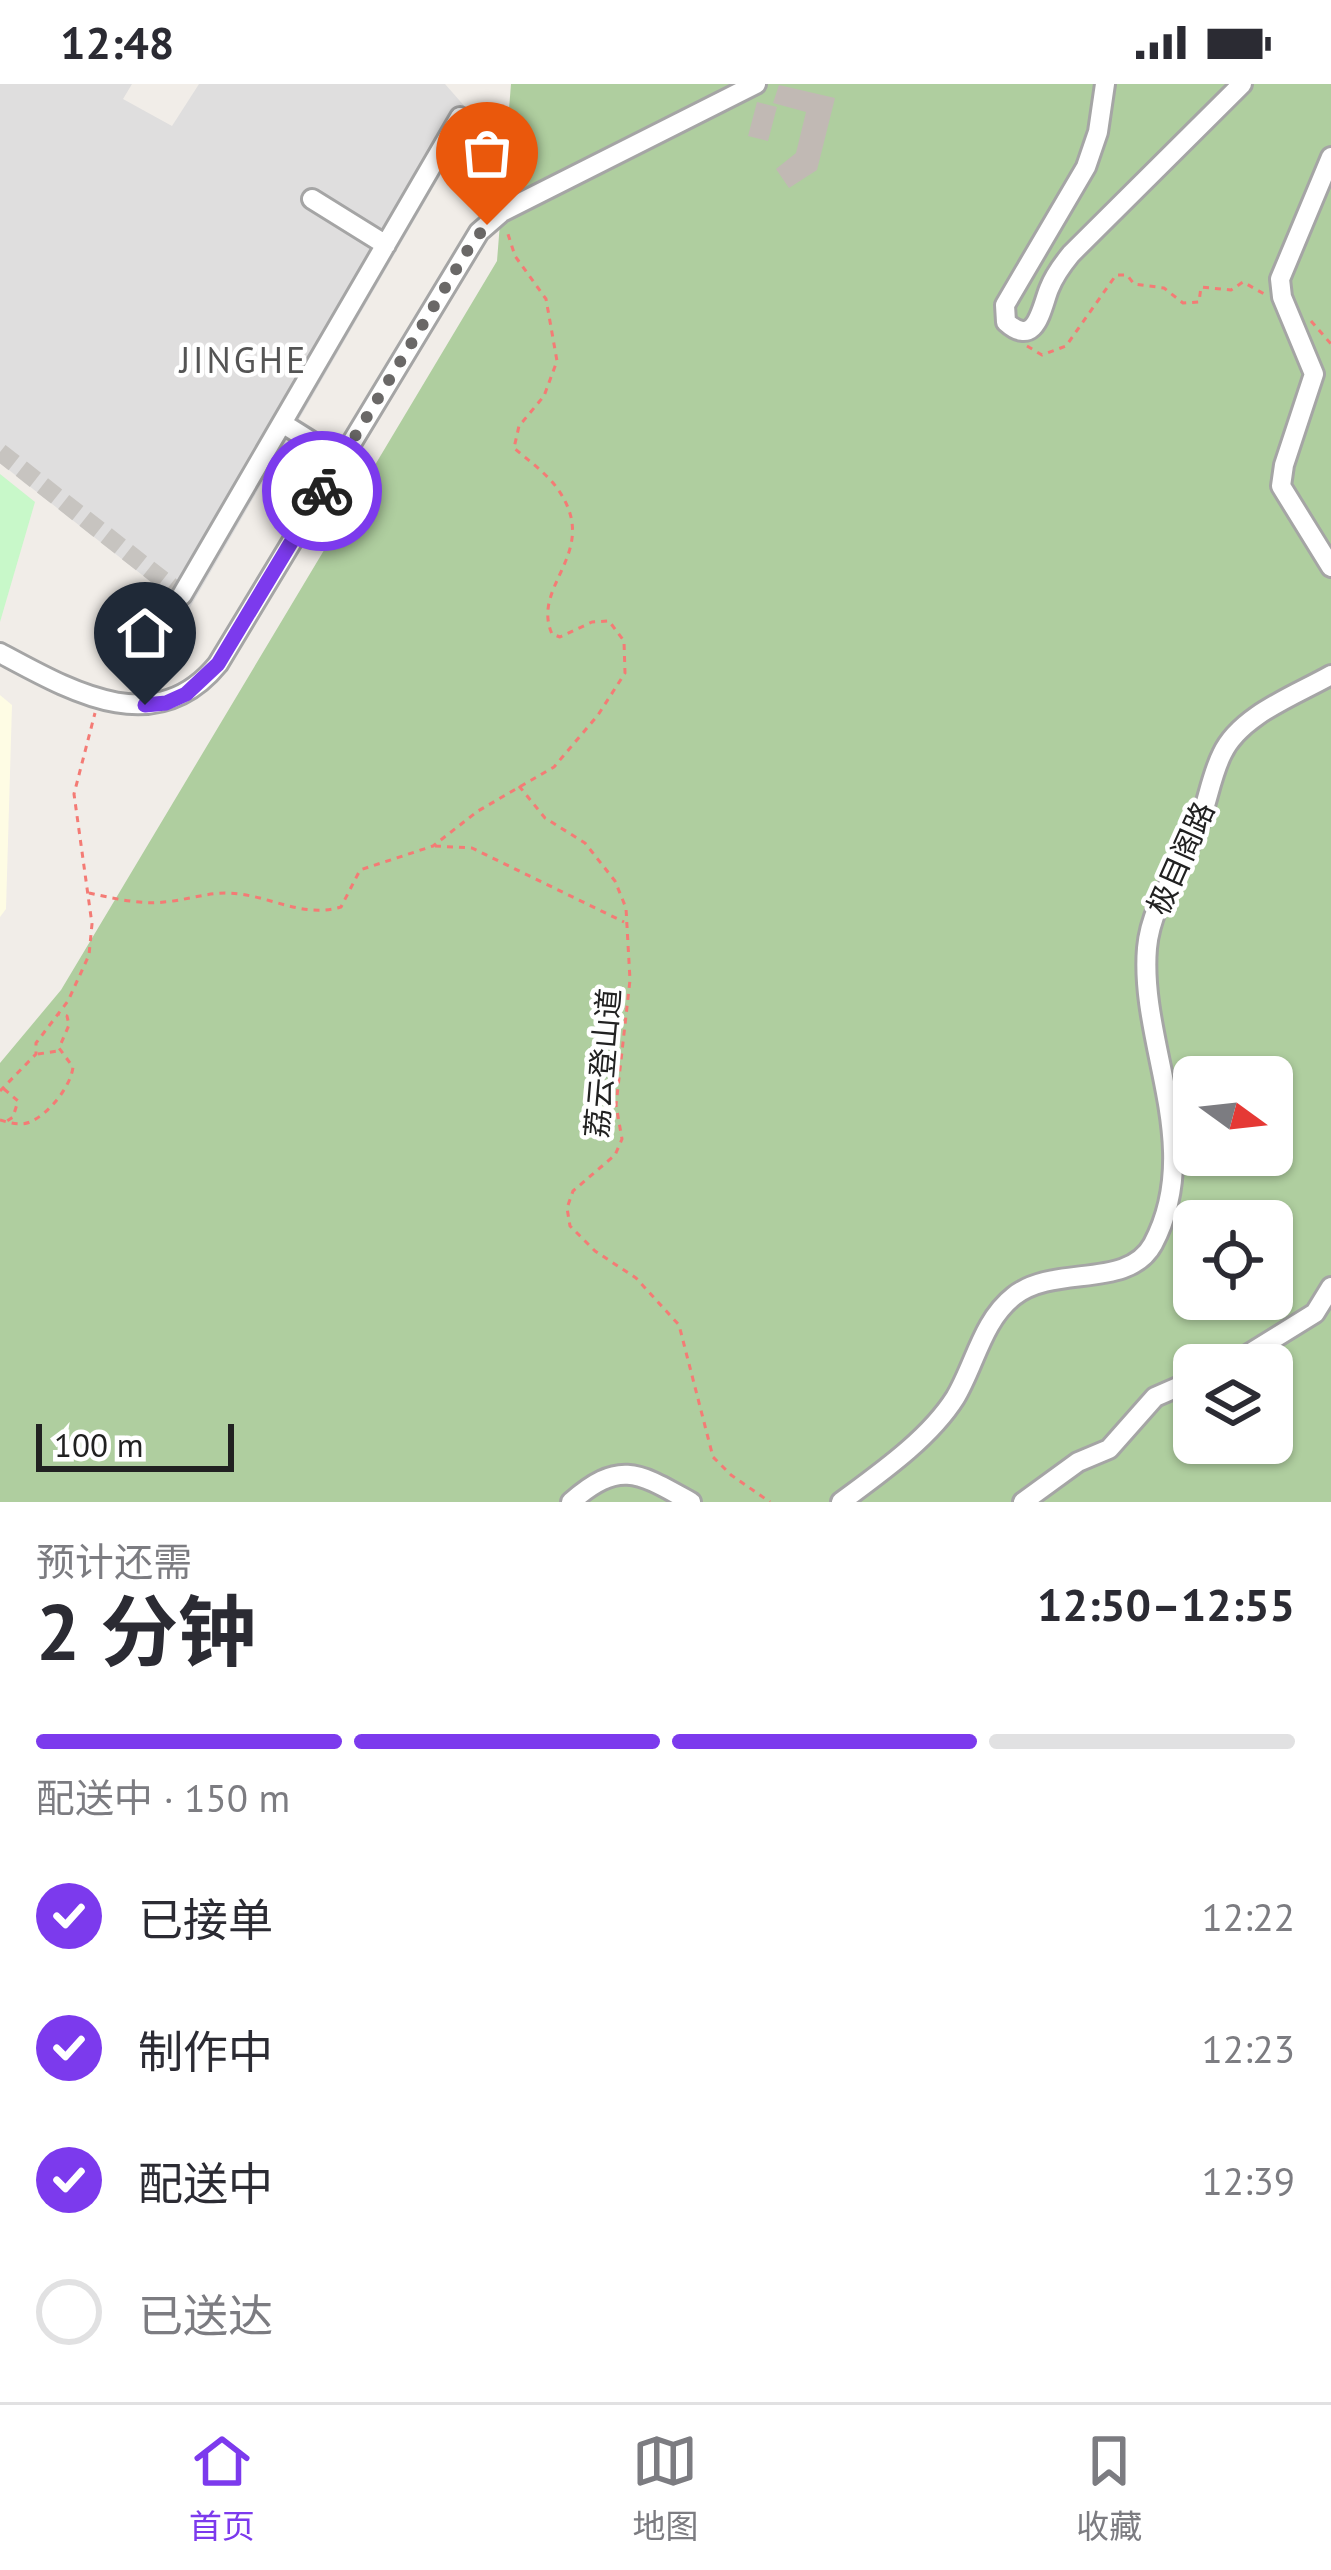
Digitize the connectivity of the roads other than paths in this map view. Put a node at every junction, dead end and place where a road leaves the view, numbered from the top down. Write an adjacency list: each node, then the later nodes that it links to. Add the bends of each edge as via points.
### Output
1 (756, 84): 9 (street, via 502,212 472,243)
2 (1105, 84): 3 (street, via 1086,167 1005,305 1015,329 1036,324 1071,254)
3 (1242, 84)
4 (460, 117): 7 (street)
5 (1331, 157): 10 (street, via 1280,279 1314,374 1281,486)
6 (312, 199): 7 (street)
7 (386, 245): 8 (street)
8 (282, 423): 9 (street); 11 (street)
9 (340, 460): 12 (street, via 203,683 166,703 120,704)
10 (1331, 567)
11 (182, 595)
12 (0, 653)
13 (1331, 675): 19 (street, 极目阁路, via 1256,718 1227,746 1152,919 1148,1000 1172,1111 1169,1184 1153,1243 1123,1270 1060,1276 1014,1295 940,1418)
14 (1331, 1287): 15 (street, via 1315,1313)
15 (1265, 1344)
16 (1173, 1389): 20 (street, via 1155,1397 1109,1449)
17 (571, 1502): 18 (street, via 626,1472)
18 (691, 1502)
19 (841, 1502)
20 (1023, 1502)

